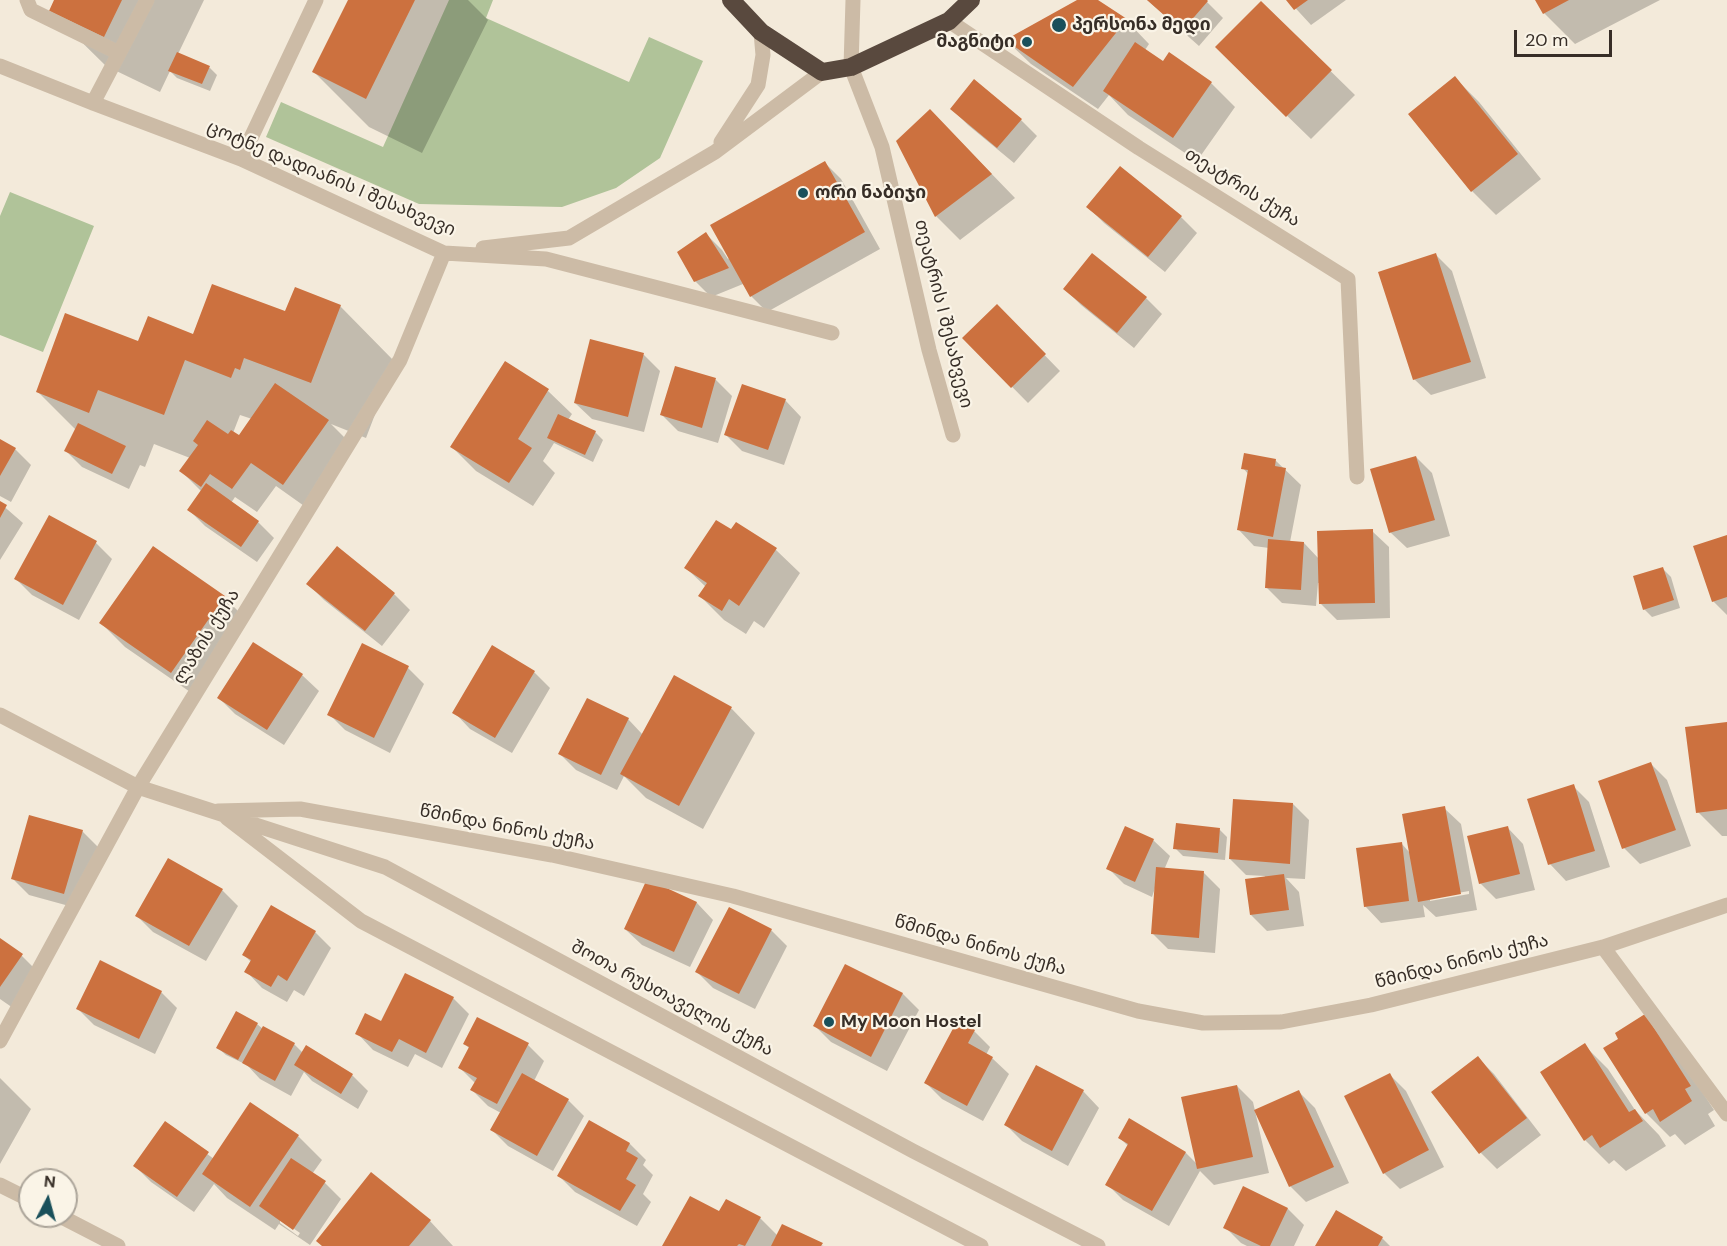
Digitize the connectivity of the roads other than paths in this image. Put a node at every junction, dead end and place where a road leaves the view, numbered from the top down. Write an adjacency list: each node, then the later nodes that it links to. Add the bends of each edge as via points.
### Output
1 (27, 0): 9 (street, via 31,10)
2 (147, 0): 9 (street)
3 (316, 0): 15 (street)
4 (731, 0): 8 (highway)
5 (852, 0): 11 (street)
6 (971, 0): 7 (highway)
7 (949, 21): 11 (highway); 19 (street, თეატრის ქუჩა, via 1139,148 1348,279)
8 (761, 32): 12 (highway); 14 (street, via 763,55 758,85)
9 (119, 53): 13 (street)
10 (0, 66): 13 (street, ცოტნე დადიანის I შესახვევი)
11 (851, 66): 12 (highway); 18 (street, თეატრის I შესახვევი, via 882,147)
12 (822, 72): 14 (street)
13 (93, 103): 15 (street, ცოტნე დადიანის I შესახვევი)
14 (714, 152): 16 (street, via 569,238)
15 (241, 159): 16 (street, ცოტნე დადიანის I შესახვევი)
16 (444, 253): 17 (street, ცოტნე დადიანის I შესახვევი, via 546,260); 21 (street, ლაზის ქუჩა, via 400,360)
17 (832, 333)
18 (953, 435)
19 (1357, 477)
20 (0, 715): 21 (street, შოთა რუსთაველის ქუჩა)
21 (138, 786): 22 (street, შოთა რუსთაველის ქუჩა); 25 (street, ლაზის ქუჩა)
22 (218, 811): 24 (street, წმინდა ნინოს ქუჩა, via 300,809 552,855 734,896 1138,1011 1203,1023 1281,1022 1371,1005); 31 (street, შოთა რუსთაველის ქუჩა, via 361,921); 32 (street, შოთა რუსთაველის ქუჩა, via 386,867 913,1151)
23 (1727, 905): 24 (street, წმინდა ნინოს ქუჩა)
24 (1603, 948): 26 (street)
25 (0, 1041)
26 (1727, 1114)
27 (0, 1185): 28 (street)
28 (18, 1194)
29 (78, 1225): 30 (street)
30 (118, 1246)
31 (981, 1246)
32 (1098, 1246)

